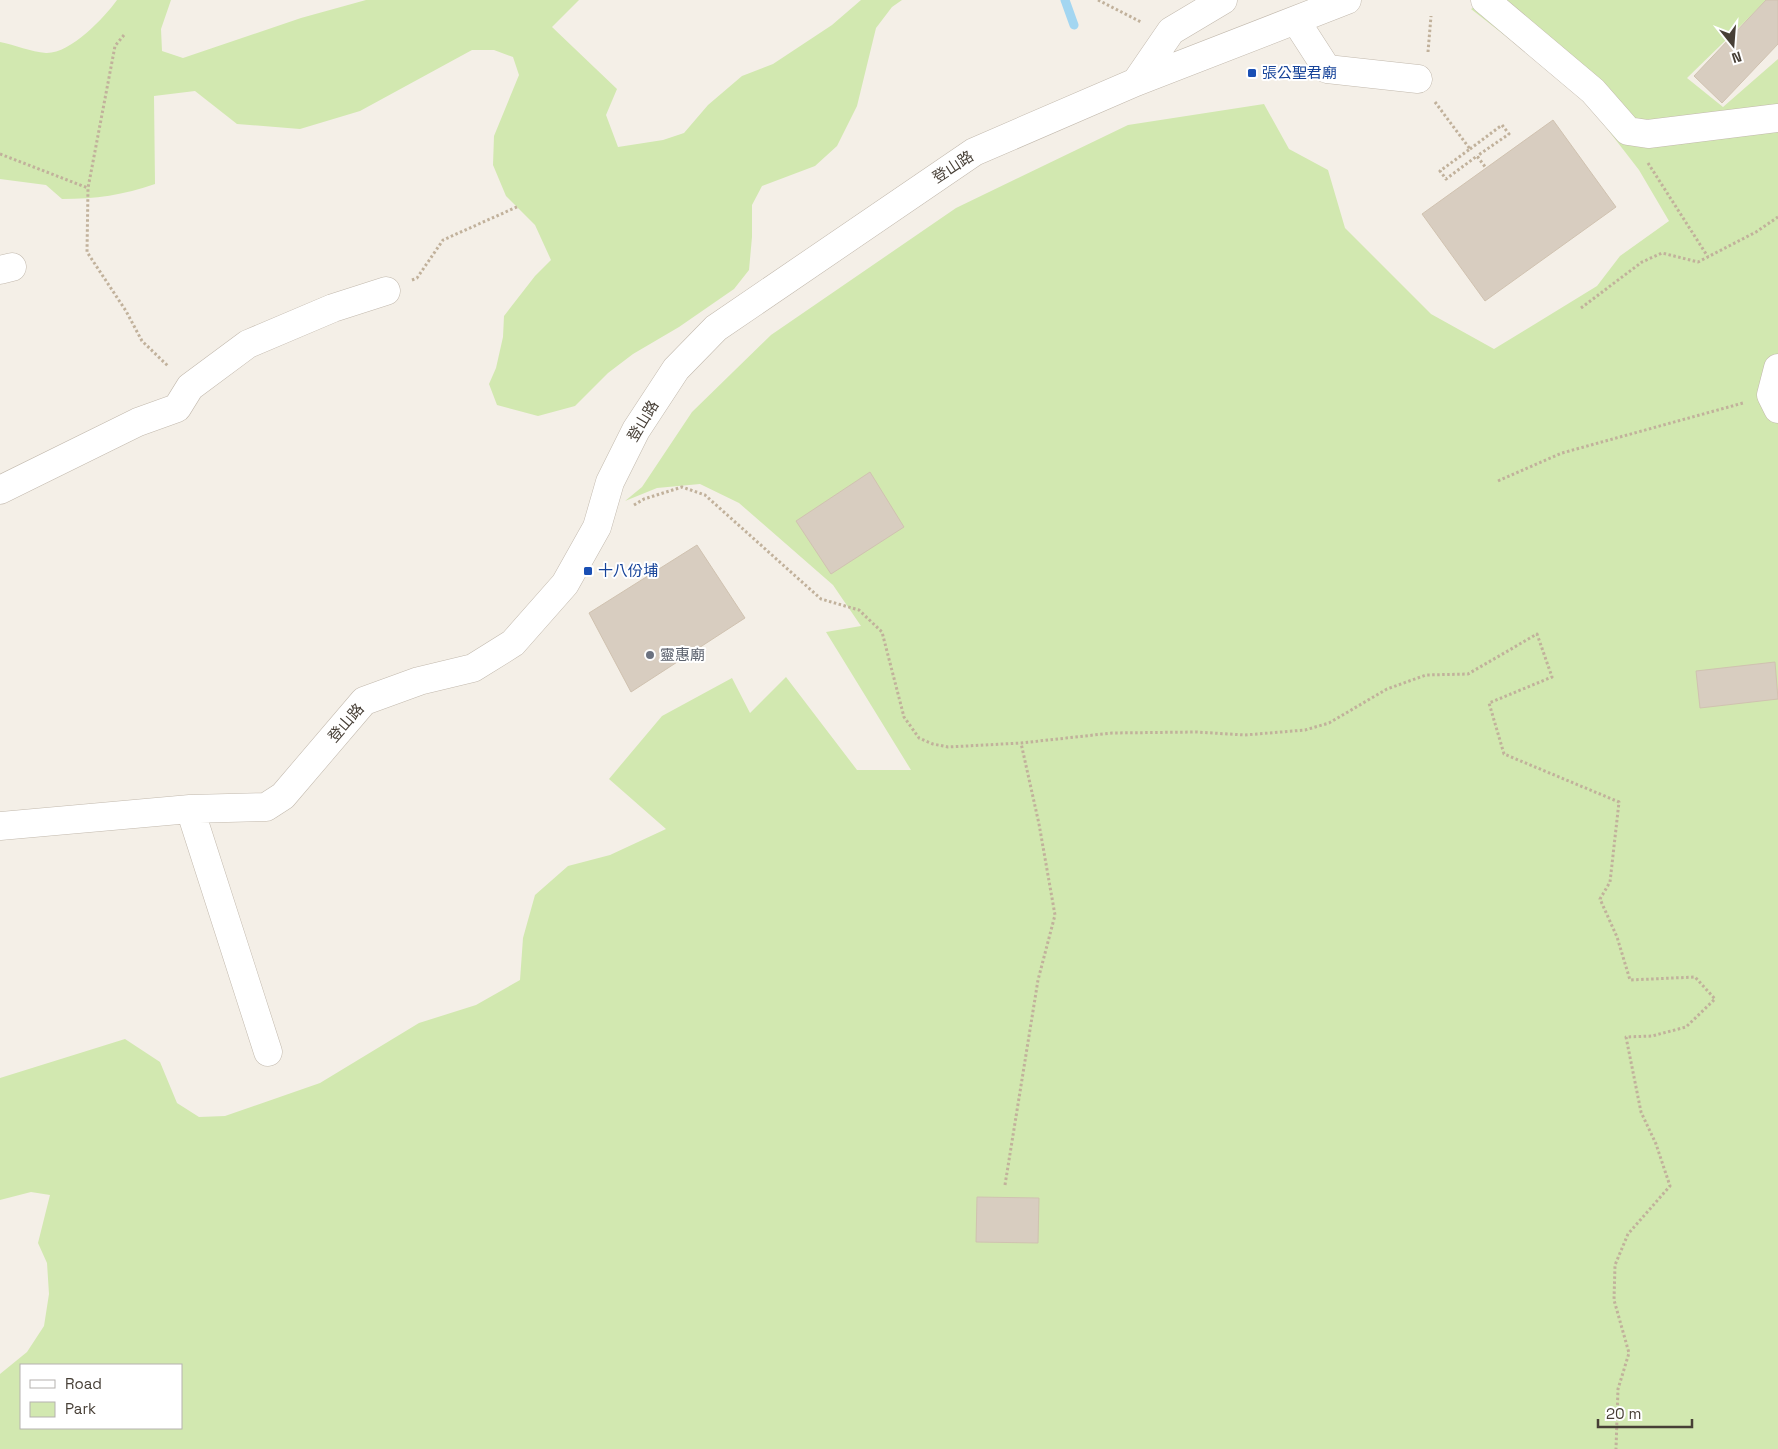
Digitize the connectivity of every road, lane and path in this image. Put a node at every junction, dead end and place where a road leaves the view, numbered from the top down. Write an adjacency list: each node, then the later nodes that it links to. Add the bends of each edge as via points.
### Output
1 (1098, 0): 6 (path, via 1135,20)
2 (1223, 0): 6 (street)
3 (1347, 0): 5 (street, 登山路)
4 (1485, 0): 11 (street, via 1593,91)
5 (1296, 21): 8 (street, via 1327,69); 9 (street, 登山路)
6 (1171, 31): 9 (street)
7 (124, 35): 16 (path, via 115,46)
8 (1418, 79): 12 (path)
9 (1136, 82): 27 (street, 登山路, via 974,152 716,328 676,369 636,430 610,482)
10 (1778, 118): 11 (street, via 1648,134)
11 (1628, 132): 19 (path)
12 (1470, 149): 14 (path, via 1440,171 1446,179); 14 (path, via 1502,125 1508,134)
13 (0, 154): 16 (path)
14 (1477, 156): 15 (path)
15 (1486, 168)
16 (88, 188): 23 (path, via 87,252 142,341)
17 (519, 206): 20 (path, via 444,240 417,278)
18 (1778, 217): 19 (path)
19 (1708, 257): 21 (path, via 1698,262 1662,253 1642,262)
20 (386, 291): 23 (street, via 332,308 248,344)
21 (1581, 308)
22 (1778, 368): 24 (street)
23 (190, 387): 26 (street, via 177,408 138,422)
24 (1774, 402): 25 (path, via 1562,453)
25 (1498, 481)
26 (0, 490)
27 (597, 527): 28 (path, via 644,499 682,487 705,495 821,599 859,610 882,632 904,717 919,738 948,747); 29 (street, 登山路, via 565,584 513,643 472,668 419,681 364,701 283,796 266,807)
28 (1021, 743): 32 (path, via 1055,915 1038,980); 33 (path, via 1112,733 1245,735 1306,730 1329,723 1387,689 1426,675 1468,674 1537,634 1552,677 1489,703 1504,754 1619,802 1610,882 1600,899 1617,937 1630,980 1695,978 1715,1000 1686,1027 1652,1036 1626,1037 1641,1112 1670,1186 1628,1234 1614,1265 1614,1300 1630,1353 1618,1389)
29 (190, 809): 30 (street, 登山路); 31 (street)
30 (0, 826)
31 (268, 1052)
32 (1005, 1185)
33 (1616, 1449)

